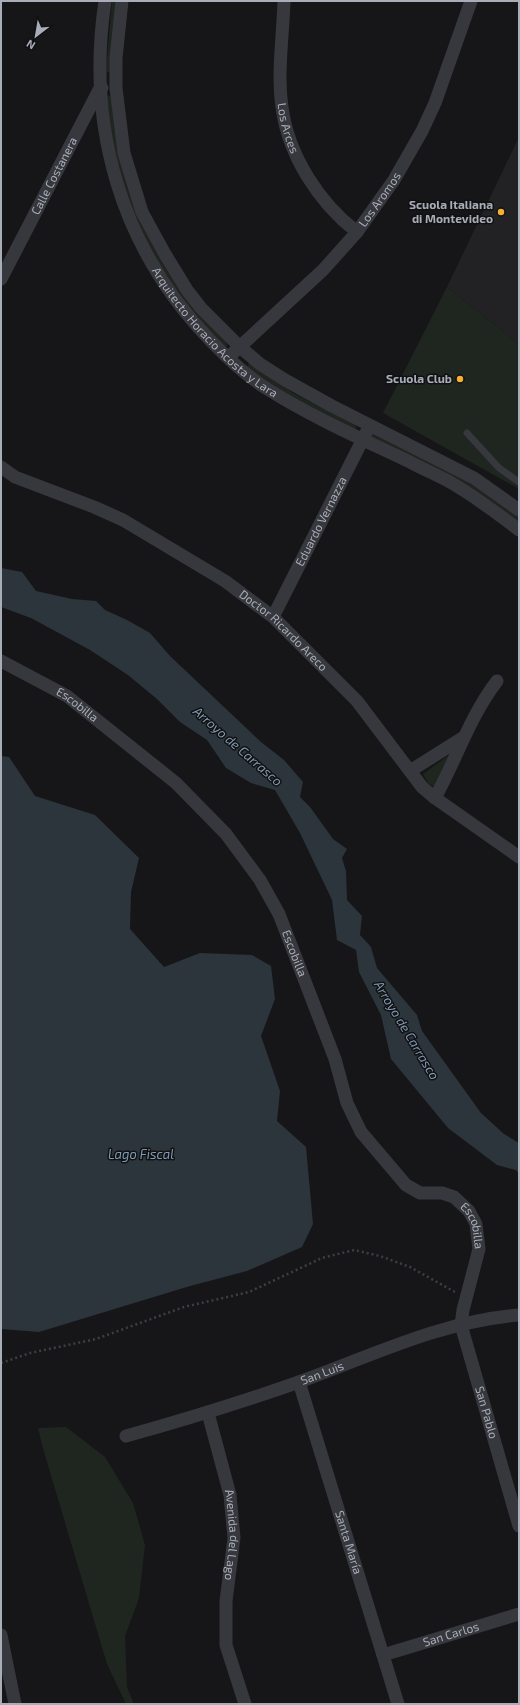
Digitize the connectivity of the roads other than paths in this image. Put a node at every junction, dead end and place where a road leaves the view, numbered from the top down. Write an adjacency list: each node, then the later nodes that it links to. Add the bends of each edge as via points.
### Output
1 (105, 1): 5 (street, Arquitecto Horacio Acosta y Lara, via 101,34)
2 (122, 1): 6 (street, Arquitecto Horacio Acosta y Lara, via 116,58)
3 (284, 1): 7 (street, Los Arces, via 280,86 288,137 317,190 341,220)
4 (471, 1): 7 (street, Los Aromos, via 435,103 422,131 394,180)
5 (100, 88): 6 (street); 8 (street, Calle Costanera); 10 (street, Arquitecto Horacio Acosta y Lara, via 106,140 119,189 135,233 174,299)
6 (116, 88): 9 (street, Arquitecto Horacio Acosta y Lara, via 124,153 142,212 165,254 201,308)
7 (357, 232): 9 (street, Los Aromos, via 323,270)
8 (1, 278)
9 (240, 347): 10 (street, Los Aromos); 11 (street, Arquitecto Horacio Acosta y Lara, via 285,380)
10 (227, 358): 13 (street, Arquitecto Horacio Acosta y Lara, via 269,391)
11 (370, 425): 13 (street, Eduardo Vernazza); 16 (street, Arquitecto Horacio Acosta y Lara, via 474,478)
12 (467, 433): 15 (lane, via 499,468)
13 (363, 439): 17 (street, Arquitecto Horacio Acosta y Lara, via 448,481 495,511); 18 (street, Eduardo Vernazza)
14 (1, 467): 18 (street, Doctor Ricardo Areco, via 16,477 123,520 226,581)
15 (519, 482)
16 (519, 510)
17 (519, 530)
18 (273, 617): 22 (street, Doctor Ricardo Areco, via 357,701)
19 (1, 661): 25 (street, Escobilla, via 67,696 176,783 226,834 260,880 279,914 335,1059 347,1103 361,1132 406,1185 420,1193 442,1193 454,1197 468,1210 476,1224 479,1249)
20 (497, 681): 21 (street)
21 (464, 737): 22 (street); 23 (street)
22 (410, 771): 23 (street, Doctor Ricardo Areco, via 422,787)
23 (435, 798): 24 (street, Doctor Ricardo Areco)
24 (519, 857)
25 (466, 1298): 27 (street, San Pablo)
26 (519, 1315): 27 (street, San Luis, via 491,1317)
27 (461, 1325): 28 (street, San Luis, via 412,1339); 31 (street, San Pablo)
28 (299, 1382): 29 (street, San Luis); 34 (street, Santa María)
29 (208, 1413): 30 (street, San Luis); 36 (street, Avenida del Lago, via 230,1495 234,1538 226,1601 226,1645)
30 (126, 1436)
31 (519, 1526)
32 (519, 1614): 34 (street, San Carlos)
33 (1, 1635): 35 (street)
34 (383, 1655): 37 (street, Santa María)
35 (15, 1704)
36 (244, 1704)
37 (398, 1704)

